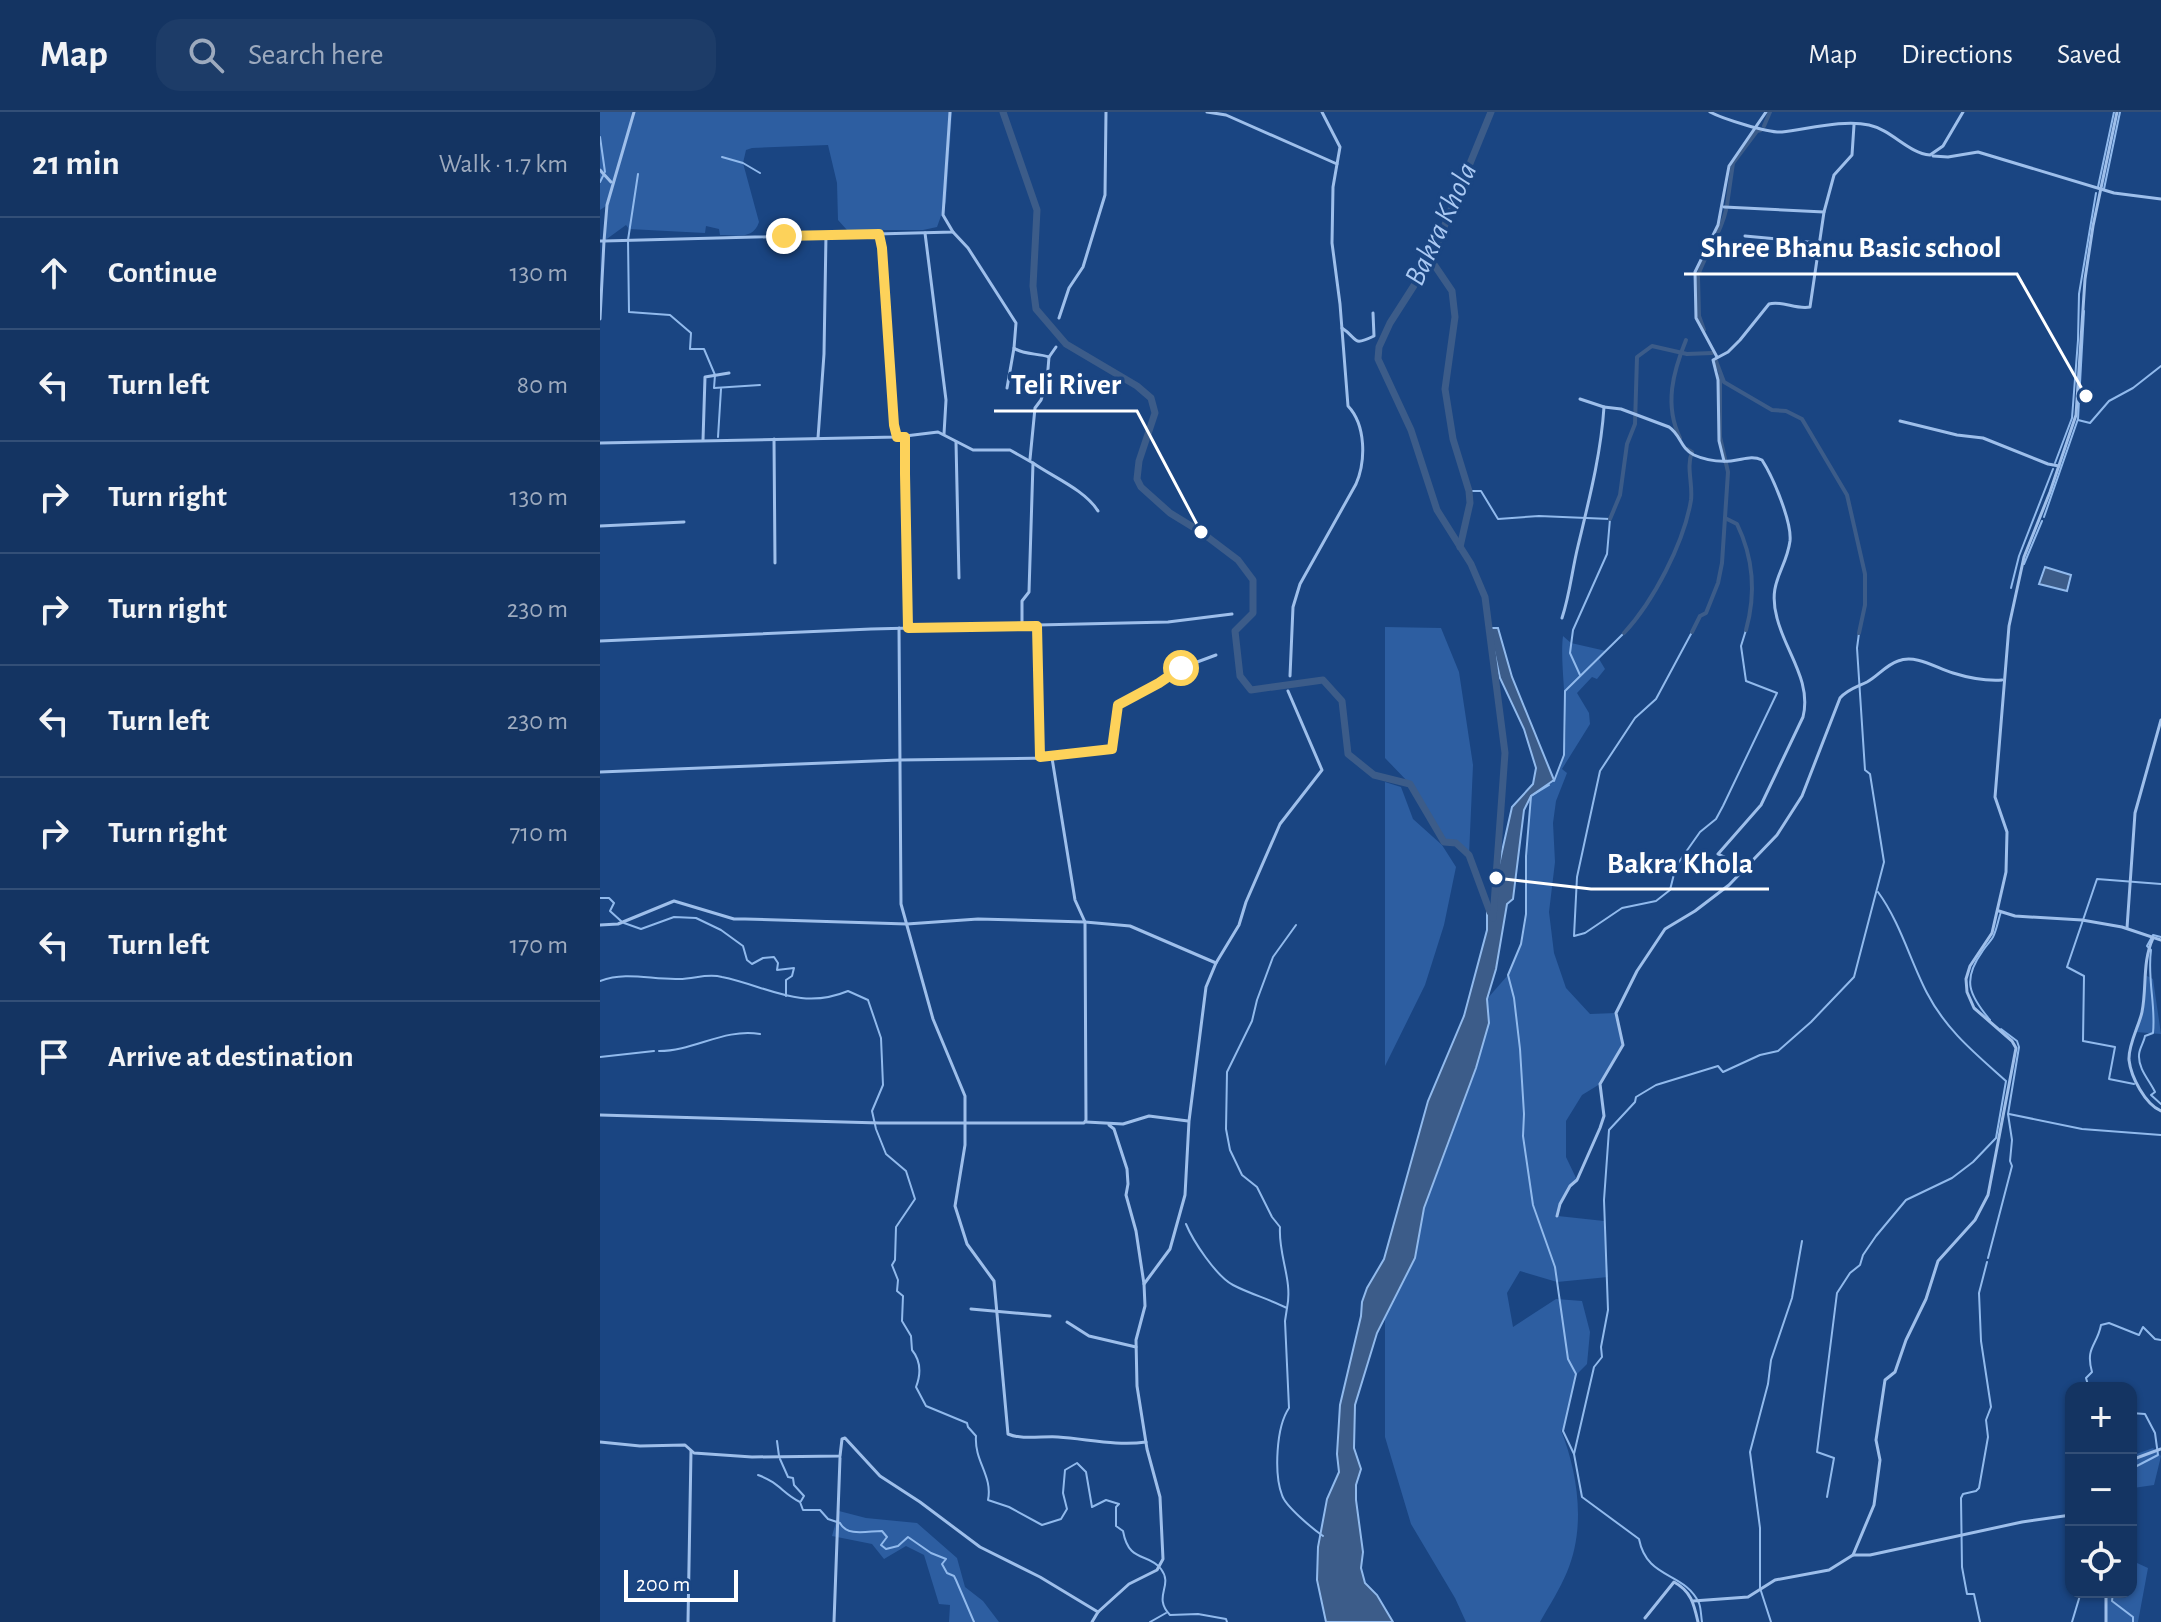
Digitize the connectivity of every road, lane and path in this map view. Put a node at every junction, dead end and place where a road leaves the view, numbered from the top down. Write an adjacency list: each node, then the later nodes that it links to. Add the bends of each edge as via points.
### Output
1 (634, 112): 15 (street)
2 (950, 112): 20 (street, via 943,215)
3 (1106, 112): 28 (street, via 1105,195 1083,267)
4 (1207, 112): 13 (street, via 1226,115)
5 (1322, 112): 13 (street, via 1340,147)
6 (1710, 112): 11 (street)
7 (1766, 112): 11 (street)
8 (1963, 112): 12 (street, via 1943,146)
9 (2117, 112): 16 (street)
10 (1854, 125): 11 (street, via 1780,132); 12 (street, via 1877,127); 19 (street, via 1852,155 1834,175)
11 (1756, 127): 18 (street, via 1729,166)
12 (1930, 155): 16 (street, via 1978,152)
13 (1337, 164): 30 (street, via 1332,243)
14 (600, 170): 15 (street)
15 (612, 184): 25 (street)
16 (2100, 189): 17 (street); 50 (street, via 2085,279 2076,415)
17 (2161, 199)
18 (1723, 207): 19 (street); 34 (street, via 1695,272 1696,318)
19 (1824, 212): 26 (street)
20 (953, 232): 21 (street); 32 (street, via 1016,323)
21 (925, 233): 22 (street); 40 (street, via 945,389)
22 (879, 234): 23 (street); 41 (street)
23 (826, 235): 25 (street); 43 (street)
24 (1745, 236): 26 (street)
25 (602, 241): 29 (street)
26 (1818, 243): 34 (street, via 1810,307 1769,304 1740,340)
27 (1373, 313): 30 (street, via 1374,336 1361,343)
28 (1059, 318)
29 (600, 319)
30 (1342, 328): 64 (street, via 1348,406 1362,431 1360,476 1300,584 1293,607)
31 (1056, 347): 33 (street)
32 (1014, 348): 33 (street); 36 (street)
33 (1049, 357): 49 (street, via 1047,381 1034,411)
34 (1717, 357): 48 (street, via 1713,362)
35 (729, 373): 45 (street, via 705,377)
36 (1007, 388)
37 (1580, 399): 38 (street)
38 (1604, 407): 48 (street, via 1669,427 1684,449); 57 (street)
39 (1900, 421): 50 (street, via 1983,438)
40 (944, 434): 42 (street); 46 (street)
41 (897, 437): 42 (street); 43 (street)
42 (905, 437): 61 (street)
43 (818, 438): 44 (street)
44 (774, 439): 45 (street); 54 (street)
45 (703, 440): 47 (street)
46 (956, 442): 49 (street, via 973,450 1010,450); 55 (street)
47 (600, 443)
48 (1721, 460): 72 (street, via 1762,460 1778,491 1790,532 1775,582 1776,616 1806,705 1761,805 1718,854)
49 (1032, 461): 51 (street); 58 (street, via 1029,592 1022,599)
50 (2059, 466): 65 (street, via 2019,573)
51 (1098, 511)
52 (684, 522): 53 (street)
53 (600, 526)
54 (775, 563)
55 (959, 578)
56 (1232, 614): 59 (street, via 1168,622)
57 (1562, 618)
58 (1022, 626): 59 (street); 61 (street)
59 (1037, 626): 68 (street)
60 (899, 628): 61 (street); 62 (street); 70 (street)
61 (908, 628)
62 (600, 641)
63 (1216, 655): 69 (street, via 1121,702 1112,749)
64 (1290, 676)
65 (2002, 680): 72 (street, via 1969,677 1906,659 1845,692 1802,796); 73 (street, via 1995,797 2008,851)
66 (1288, 691): 80 (street, via 1322,770 1280,824 1239,925)
67 (2161, 720): 77 (street, via 2135,813)
68 (1040, 757): 69 (street); 70 (street)
69 (1052, 758): 74 (street, via 1075,900)
70 (899, 760): 71 (street); 75 (street, via 901,904)
71 (600, 772)
72 (1748, 868): 87 (street, via 1665,929 1622,998 1616,1013 1623,1045 1600,1084 1604,1116)
73 (1999, 911): 77 (street); 101 (street, via 1966,979 1974,1008 2016,1048 1988,1195 1975,1220 1938,1261 1895,1372 1885,1380 1874,1505)
74 (1085, 922): 75 (street, via 978,919); 80 (street, via 1130,926); 84 (street)
75 (907, 924): 76 (street, via 734,919 674,901 618,924); 85 (street, via 933,1019 965,1096)
76 (600, 925)
77 (2127, 928): 78 (street)
78 (2153, 938): 79 (street); 81 (street, via 2147,951 2143,1010 2129,1059 2140,1089)
79 (2161, 940)
80 (1216, 963): 83 (street, via 1204,997)
81 (2161, 1111)
82 (600, 1115): 85 (street)
83 (1189, 1121): 86 (street, via 1149,1116); 88 (street, via 1186,1184 1174,1235)
84 (1086, 1122): 85 (street); 86 (street)
85 (967, 1123): 90 (street, via 955,1206 967,1244 994,1281)
86 (1109, 1125): 88 (street, via 1127,1169 1126,1195)
87 (1557, 1216)
88 (1144, 1284): 93 (street)
89 (971, 1309): 90 (street)
90 (996, 1312): 91 (street); 95 (street, via 1008,1434 1103,1444)
91 (1050, 1316)
92 (1067, 1322): 93 (street, via 1089,1336)
93 (1136, 1347): 95 (street)
94 (600, 1442): 97 (street, via 685,1445)
95 (1146, 1442): 104 (street, via 1160,1497 1164,1547 1158,1568 1129,1584)
96 (2161, 1449): 99 (street)
97 (691, 1451): 98 (street); 106 (street)
98 (840, 1456): 104 (street, via 843,1438 880,1476 980,1547); 107 (street)
99 (2137, 1457)
100 (2065, 1516): 101 (street)
101 (1853, 1555): 103 (street, via 1829,1570 1775,1580 1748,1597)
102 (2106, 1598): 110 (street)
103 (1693, 1601): 105 (street, via 1674,1582); 109 (street)
104 (1098, 1612): 108 (street)
105 (1645, 1618)
106 (688, 1622)
107 (834, 1622)
108 (1092, 1622)
109 (1698, 1622)
110 (2106, 1622)

